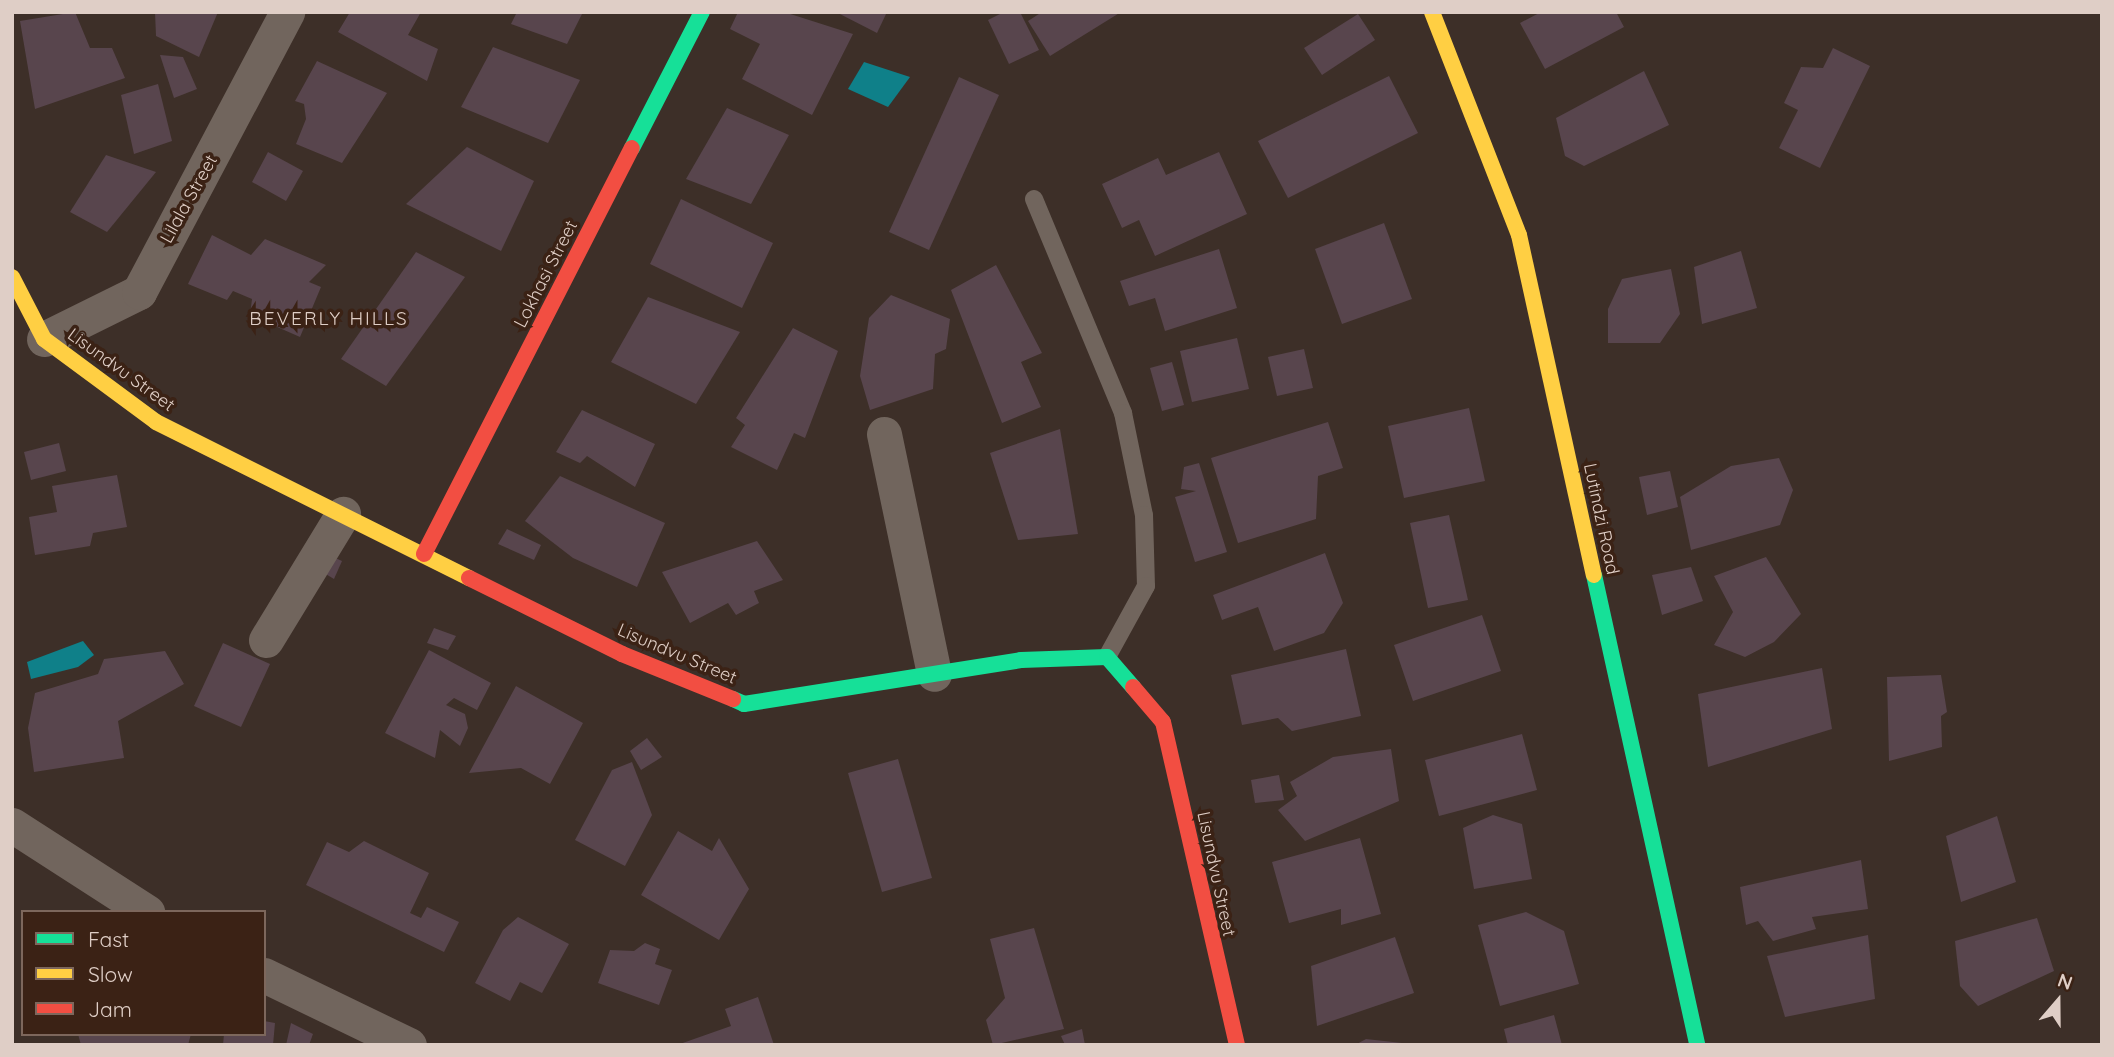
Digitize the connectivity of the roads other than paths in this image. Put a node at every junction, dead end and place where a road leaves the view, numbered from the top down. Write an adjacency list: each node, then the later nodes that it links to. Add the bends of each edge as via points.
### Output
1 (287, 12): 6 (street, Lilala Street, via 139,292)
2 (702, 12): 9 (street, Lokhasi Street)
3 (1432, 12): 18 (street, Lutindzi Road, via 1519,235)
4 (1034, 199): 11 (lane, via 1123,413 1144,515 1146,586)
5 (12, 277): 6 (street, Lisundvu Street)
6 (44, 339): 8 (street, Lisundvu Street, via 156,422)
7 (884, 434): 12 (street)
8 (343, 514): 9 (street, Lisundvu Street); 10 (street)
9 (424, 554): 12 (street, Lisundvu Street, via 622,654 744,704)
10 (266, 640)
11 (1107, 657): 12 (street, Lisundvu Street, via 1021,660); 17 (street, Lisundvu Street, via 1163,722)
12 (934, 674)
13 (12, 825): 14 (street)
14 (144, 910)
15 (266, 976): 16 (street)
16 (409, 1045)
17 (1237, 1045)
18 (1697, 1045)

